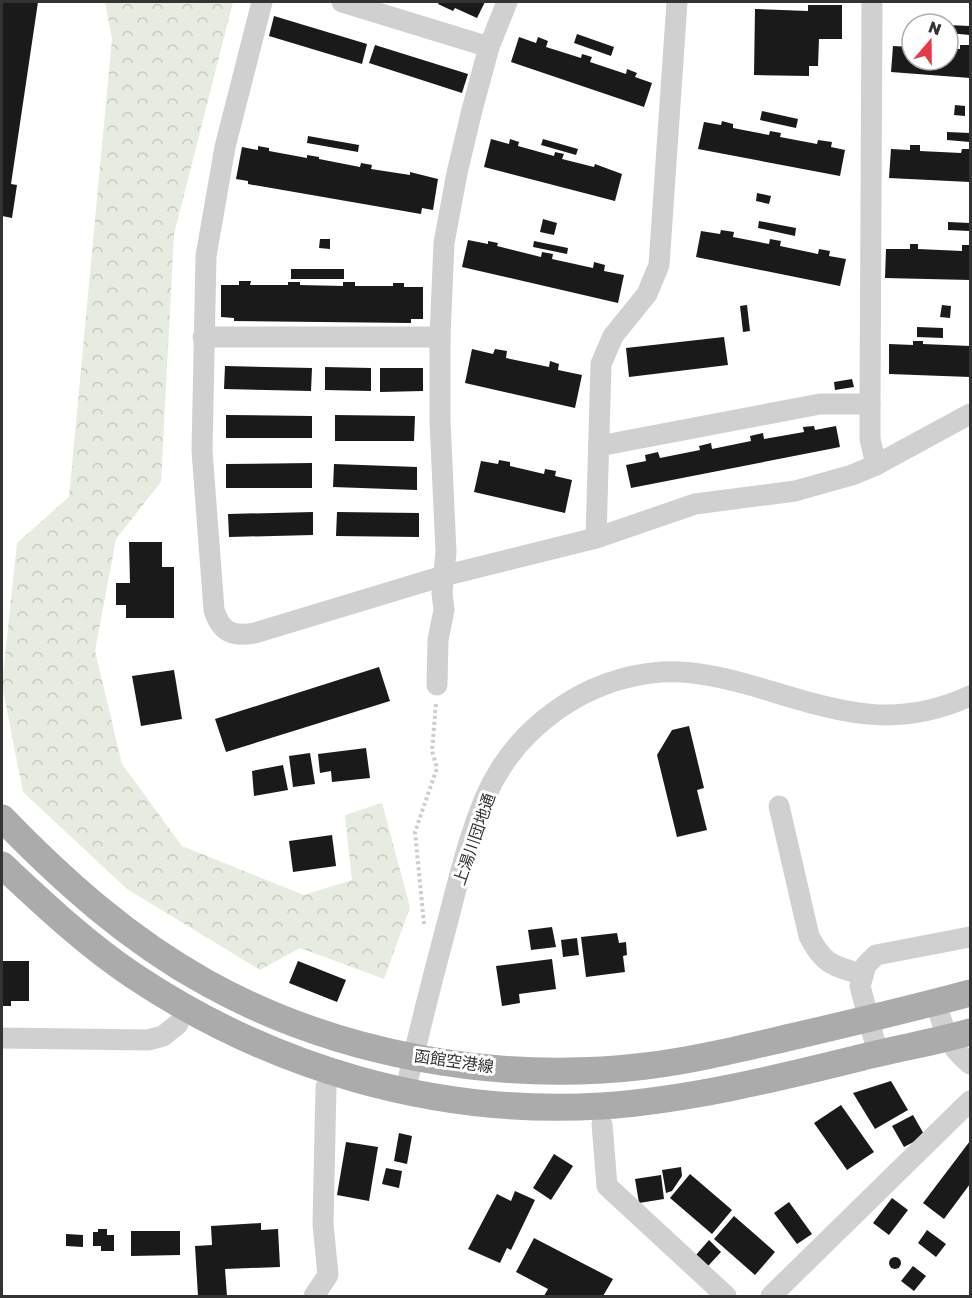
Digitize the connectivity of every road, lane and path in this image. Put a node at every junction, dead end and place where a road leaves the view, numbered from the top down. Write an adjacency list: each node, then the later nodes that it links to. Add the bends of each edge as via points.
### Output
1 (262, 2): 8 (street, via 221,169 206,256)
2 (342, 2): 6 (street)
3 (507, 2): 7 (street)
4 (677, 2): 12 (street, via 659,265 647,294 607,348 600,375)
5 (872, 2): 10 (street)
6 (374, 6): 7 (street)
7 (489, 46): 9 (street, via 444,243)
8 (202, 337): 9 (street); 15 (street, via 202,451 214,610 221,626 233,635 255,633)
9 (440, 337): 15 (street, via 446,552)
10 (870, 404): 12 (street, via 820,404); 13 (street, via 870,439)
11 (970, 414): 13 (street)
12 (599, 446): 14 (street)
13 (876, 465): 14 (street, via 795,491 695,504)
14 (596, 538): 15 (street)
15 (443, 576): 16 (street)
16 (437, 685): 21 (path, via 432,751 437,768 415,832)
17 (970, 696): 31 (street, 上湯川団地通, via 928,711 881,716 833,708 742,683 683,672 659,672 574,698 522,740 486,798 462,869)
18 (779, 806): 23 (street, via 818,954 832,965)
19 (2, 818): 31 (main road, 函館空港線, via 88,900 143,942 206,982 308,1028)
20 (2, 865): 34 (main road, via 98,950 190,1009 287,1056 352,1080)
21 (424, 934)
22 (970, 937): 23 (street, via 876,955)
23 (861, 974): 26 (street)
24 (970, 993): 25 (main road, 函館空港線)
25 (936, 1002): 26 (main road, 函館空港線); 28 (street)
26 (868, 1019): 30 (street); 31 (main road, 函館空港線, via 709,1056 645,1066 521,1070)
27 (178, 1024): 29 (street, via 163,1036 148,1040)
28 (959, 1035): 30 (main road); 32 (street, via 957,1053)
29 (2, 1038)
30 (878, 1054): 34 (main road, via 771,1080 601,1106 537,1106)
31 (413, 1056): 34 (street, 上湯川団地通)
32 (970, 1064)
33 (326, 1087): 37 (street, via 322,1224 328,1275)
34 (405, 1092)
35 (970, 1101): 39 (street)
36 (602, 1124): 38 (street, via 608,1186)
37 (314, 1296)
38 (726, 1296)
39 (771, 1296)

